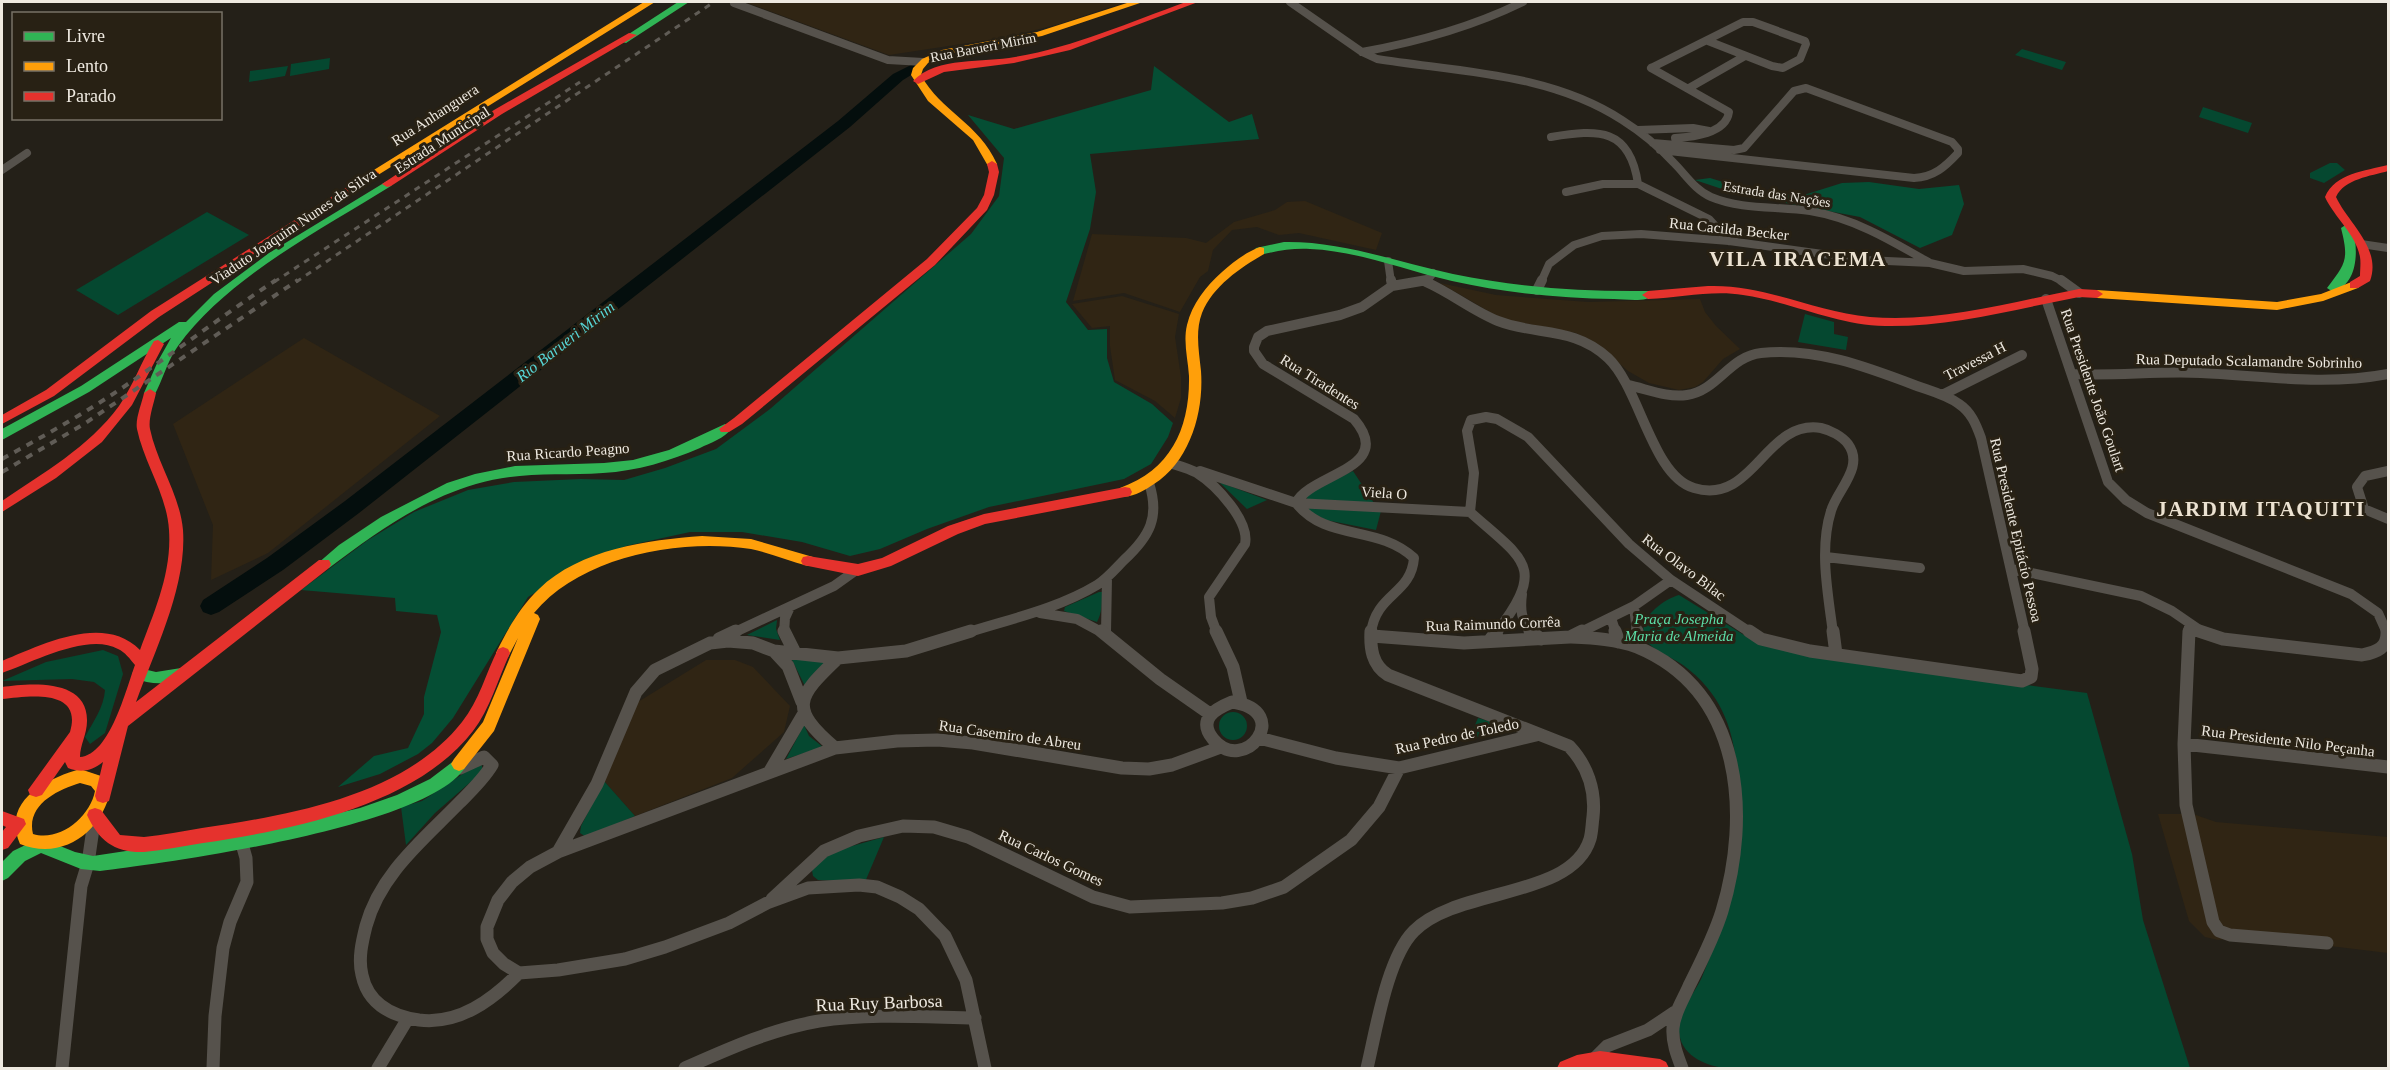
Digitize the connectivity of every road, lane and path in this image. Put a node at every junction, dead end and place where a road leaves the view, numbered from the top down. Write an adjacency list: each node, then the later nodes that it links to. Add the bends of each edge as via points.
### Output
1 (650, 2): 11 (main road, Rua Anhanguera)
2 (684, 2): 8 (main road, Estrada Municipal)
3 (1138, 2): 13 (main road, via 1061,29 948,51)
4 (1193, 2): 14 (main road, Rua Barueri Mirim, via 1049,51 930,73)
5 (1290, 2): 10 (street, Estrada das Nações)
6 (1523, 2): 10 (street, via 1473,24)
7 (734, 3): 13 (street, via 888,60)
8 (632, 35): 44 (main road, Estrada Municipal); 86 (main road, Viaduto Joaquim Nunes da Silva, via 577,65 236,282 208,304 174,344 148,399 143,427 176,529 174,566 169,591)
9 (1708, 41): 12 (street); 12 (street, via 1747,21 1806,44 1800,59 1783,68); 15 (street, via 1651,68)
10 (1362, 52): 16 (street, Estrada das Nações, via 1377,59 1558,88 1614,114)
11 (566, 56): 42 (main road, Rua Anhanguera, via 489,100); 57 (main road, Viaduto Joaquim Nunes da Silva, via 211,290 163,338 112,422 82,450)
12 (1745, 56): 15 (street)
13 (923, 62): 14 (main road, via 916,71)
14 (918, 81): 87 (main road, Rua Ricardo Peagno, via 987,150 994,172 982,210 931,262 750,412 709,439 651,461 617,467 500,473 424,497 369,528)
15 (1689, 88): 18 (street, via 1729,112 1723,126)
16 (1638, 130): 17 (street); 20 (street, Estrada das Nações)
17 (1674, 130): 18 (street); 21 (street)
18 (1709, 131): 21 (street)
19 (1551, 137): 29 (street, via 1587,132 1618,141 1631,152)
20 (1645, 137): 21 (street); 22 (street, Estrada das Nações)
21 (1683, 138)
22 (1653, 143): 23 (street); 24 (street, Estrada das Nações)
23 (1696, 149): 24 (street); 26 (street)
24 (1660, 150): 36 (street, Estrada das Nações, via 1711,197 1840,218 1880,234)
25 (27, 153): 28 (street)
26 (1735, 153): 26 (street, via 1925,178 1938,173 1959,149 1952,142 1806,88 1794,91 1747,146)
27 (2388, 168): 31 (main road, via 2331,187 2330,200)
28 (2, 170)
29 (1638, 184): 30 (street, via 1603,184); 32 (street, via 1709,219)
30 (1566, 192)
31 (2346, 222): 33 (main road); 41 (main road, via 2353,265 2347,276)
32 (1729, 241): 36 (street, Rua Cacilda Becker, via 1866,260); 39 (street, Rua Cacilda Becker, via 1641,234 1591,238 1556,257 1545,269)
33 (2361, 244): 34 (street); 41 (main road, via 2366,256 2366,278)
34 (2388, 248)
35 (1388, 261): 37 (main road); 38 (street); 52 (main road, via 1320,245 1279,245 1253,254 1216,284 1195,315 1192,408)
36 (1930, 263): 40 (street, Rua Cacilda Becker, via 1964,272 2038,272 2062,280)
37 (1430, 277): 38 (street); 39 (main road); 48 (street, via 1507,324 1586,342 1604,354)
38 (1392, 285): 56 (street, Rua Tiradentes, via 1366,305 1271,329 1256,340 1254,351 1263,364 1354,419 1366,438 1365,451 1353,466 1300,495)
39 (1537, 290): 43 (main road, via 1603,296 1743,291 1884,322 1934,319)
40 (2079, 293): 41 (main road, via 2268,306); 43 (main road)
41 (2320, 297)
42 (181, 298): 44 (main road, via 159,326); 50 (main road, Rua Anhanguera, via 50,393)
43 (2046, 299): 46 (street, Rua Presidente João Goulart)
44 (183, 326): 51 (main road, Estrada Municipal, via 85,389)
45 (2022, 355): 49 (street, Travessa H)
46 (2073, 374): 47 (street, Rua Deputado Scalamandre Sobrinho, via 2199,373 2332,379); 72 (street, Rua Presidente João Goulart, via 2108,482 2123,499 2147,513 2322,582 2365,603 2384,621 2387,637 2380,650 2362,655 2233,641)
47 (2388, 374)
48 (1628, 385): 49 (street, Rua Presidente Epitácio Pessoa, via 1668,394 1694,394 1745,357 1795,353 1852,362); 61 (street, via 1670,472 1690,488 1721,492 1732,488 1798,428 1809,425 1842,439 1853,457 1851,475 1831,512)
49 (1942, 395): 63 (street, Rua Presidente Epitácio Pessoa, via 1970,413 1975,424)
50 (2, 420)
51 (2, 435)
52 (1170, 463): 53 (street); 55 (main road)
53 (1194, 469): 56 (street); 91 (street, via 1240,514 1248,531 1246,545 1220,577 1208,600 1232,664)
54 (2388, 471): 59 (street, via 2363,476 2357,487 2364,509)
55 (1149, 483): 64 (main road, via 966,525 890,560); 65 (street, via 1155,501 1153,521 1136,549)
56 (1296, 503): 58 (street, Viela O); 74 (street, via 1309,518 1398,543 1414,558 1412,575 1406,584 1377,610)
57 (2, 507)
58 (1470, 512): 66 (street, Rua Olavo Bilac, via 1474,468 1466,432 1471,420 1478,417 1497,419 1528,437 1629,544); 67 (street, via 1522,559 1527,585)
59 (2388, 519)
60 (769, 550): 64 (main road); 96 (main road, via 751,544 679,543 626,553 563,580 540,595 525,614); 99 (main road, via 679,550 568,586 542,606 529,626 489,726)
61 (1826, 557): 62 (street); 83 (street)
62 (1920, 568)
63 (2012, 569): 72 (street, Rua Presidente João Goulart, via 2141,596); 88 (street, Rua Presidente Epitácio Pessoa, via 2032,669 2029,680)
64 (855, 571): 69 (street)
65 (1107, 578): 70 (street, via 1072,598); 73 (street)
66 (1671, 580): 68 (street, Rua Raimundo Corrêa); 83 (street, Rua Olavo Bilac, via 1761,639)
67 (1522, 594): 76 (street, via 1523,622 1530,633); 77 (street)
68 (1634, 606): 71 (street, Rua Raimundo Corrêa); 80 (street)
69 (790, 607): 79 (street); 82 (street, via 783,625 787,644)
70 (1033, 612): 73 (street, via 1060,615); 84 (street, via 906,651)
71 (1611, 618): 75 (street, Rua Raimundo Corrêa); 78 (street)
72 (2189, 624): 100 (street)
73 (1106, 632): 92 (street, via 1161,680)
74 (1372, 636): 77 (street, Rua Raimundo Corrêa, via 1414,641); 97 (street, via 1374,659 1386,674)
75 (1570, 637): 76 (street, Rua Raimundo Corrêa); 78 (street)
76 (1542, 639): 77 (street, Rua Raimundo Corrêa)
77 (1489, 641)
78 (1619, 642): 80 (street)
79 (710, 643): 81 (street, via 741,641); 116 (street, via 671,659 636,692 597,784)
80 (1639, 648): 122 (street, via 1674,667 1706,699 1719,722 1733,769 1737,811 1729,886 1712,936)
81 (774, 651): 82 (street); 90 (street, via 788,666)
82 (794, 651): 84 (street)
83 (1836, 654): 88 (street, Rua Olavo Bilac)
84 (838, 658): 90 (street, via 816,679)
85 (2, 667): 86 (main road, via 88,639 104,639 122,644)
86 (140, 668): 87 (main road, via 156,678); 94 (main road, Viaduto Joaquim Nunes da Silva)
87 (184, 674): 94 (main road, Rua Ricardo Peagno)
88 (2022, 681)
89 (2, 693): 95 (main road, via 47,690 74,701 81,710)
90 (802, 702): 93 (street)
91 (1241, 702): 92 (street, via 1223,704); 98 (street, via 1260,717)
92 (1210, 714): 101 (street, via 1210,736)
93 (803, 715): 102 (street, via 809,727); 106 (street)
94 (120, 727): 95 (main road, via 103,752 81,766 71,760); 108 (main road, Viaduto Joaquim Nunes da Silva)
95 (76, 734): 109 (main road)
96 (461, 735): 99 (street); 110 (main road, via 426,765 393,784 330,808 268,824 124,843 110,836)
97 (1536, 735): 105 (street, Rua Pedro de Toledo); 131 (street, Rua Pedro de Toledo, via 1569,746 1586,766 1594,812 1584,851 1563,875 1538,885 1471,899 1425,920 1402,948 1394,968)
98 (1259, 738): 101 (street, via 1238,750); 105 (street, Rua Pedro de Toledo, via 1336,758)
99 (476, 744): 103 (street); 107 (main road)
100 (2184, 744): 104 (street, Rua Presidente Nilo Peçanha); 120 (street, via 2187,812 2213,922 2219,931)
101 (1221, 747): 102 (street, Rua Casemiro de Abreu, via 1149,769 937,740)
102 (835, 748): 106 (street, Rua Casemiro de Abreu)
103 (484, 757): 107 (street); 124 (street, via 491,762 488,772 384,882 364,930 359,958 365,984 376,1005)
104 (2388, 767)
105 (1399, 768): 119 (street, Rua Carlos Gomes, via 1379,807 1351,840 1284,887 1252,898 1222,903 1130,906 1093,897 968,837 934,827 903,826 859,836 824,850)
106 (770, 771): 116 (street, Rua Casemiro de Abreu)
107 (452, 773): 114 (main road, via 423,792 387,806)
108 (103, 796): 109 (main road, via 90,777 69,777 45,788); 110 (main road)
109 (26, 805): 112 (main road)
110 (95, 814): 115 (main road, via 64,839); 117 (street)
111 (2, 818): 112 (main road)
112 (18, 824): 113 (main road); 115 (main road, via 23,839)
113 (2, 843)
114 (243, 844): 117 (main road); 127 (street, via 247,882 223,948)
115 (40, 845): 117 (main road); 118 (main road, via 20,856)
116 (558, 852): 121 (street, Rua Casemiro de Abreu, via 512,882 498,900 487,927 493,953)
117 (88, 863): 126 (street, via 81,886)
118 (2, 873)
119 (767, 903): 121 (street, via 698,935 625,959); 123 (street, via 822,886 859,885 900,897 919,909 945,936 966,980)
120 (2327, 943)
121 (519, 973): 124 (street, via 486,1003 463,1014)
122 (1676, 1012): 125 (street, via 1648,1030 1607,1046); 134 (street, via 1672,1030)
123 (975, 1018): 129 (street, Rua Ruy Barbosa, via 819,1021 751,1040); 130 (street)
124 (407, 1020): 128 (street)
125 (1592, 1064): 132 (main road, via 1579,1062); 133 (main road)
126 (62, 1068)
127 (213, 1068)
128 (378, 1068)
129 (685, 1068)
130 (985, 1068)
131 (1367, 1068)
132 (1566, 1068)
133 (1660, 1068)
134 (1682, 1068)

